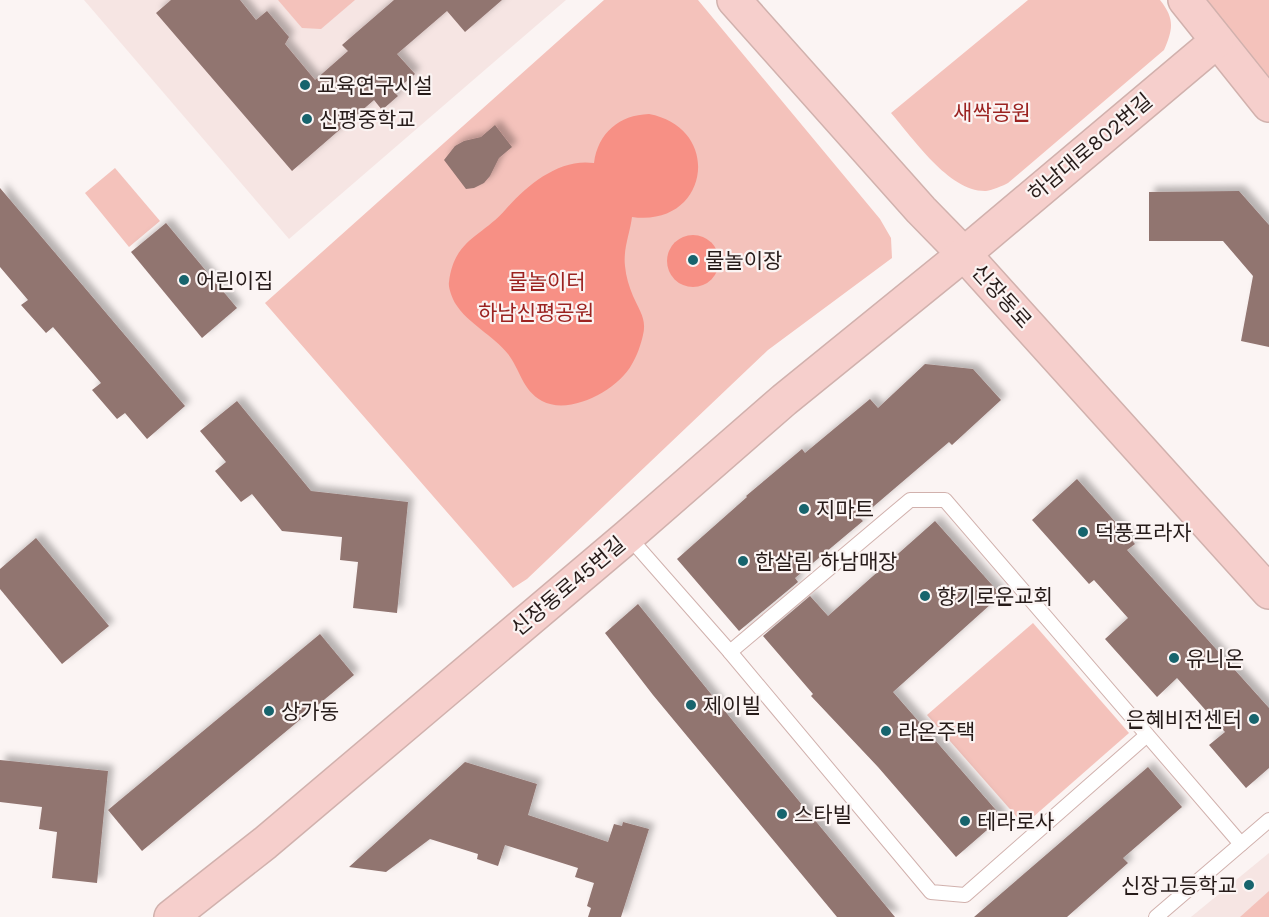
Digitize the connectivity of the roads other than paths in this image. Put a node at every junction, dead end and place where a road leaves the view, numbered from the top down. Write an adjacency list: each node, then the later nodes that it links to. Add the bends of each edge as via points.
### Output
1 (734, 0): 5 (street, 신장동로)
2 (1185, 0): 3 (street)
3 (1217, 41): 4 (street); 5 (street, 하남대로802번길)
4 (1269, 105)
5 (964, 254): 6 (street, 신장동로45번길, via 784,400); 7 (street, 신장동로)
6 (628, 536): 8 (lane); 12 (street, 신장동로45번길, via 265,843)
7 (1269, 592)
8 (730, 652): 9 (lane, via 910,500 945,500); 9 (lane, via 931,891 965,896)
9 (1148, 735): 11 (lane)
10 (1269, 820): 11 (lane)
11 (1241, 844): 13 (lane)
12 (171, 917)
13 (1156, 917)

